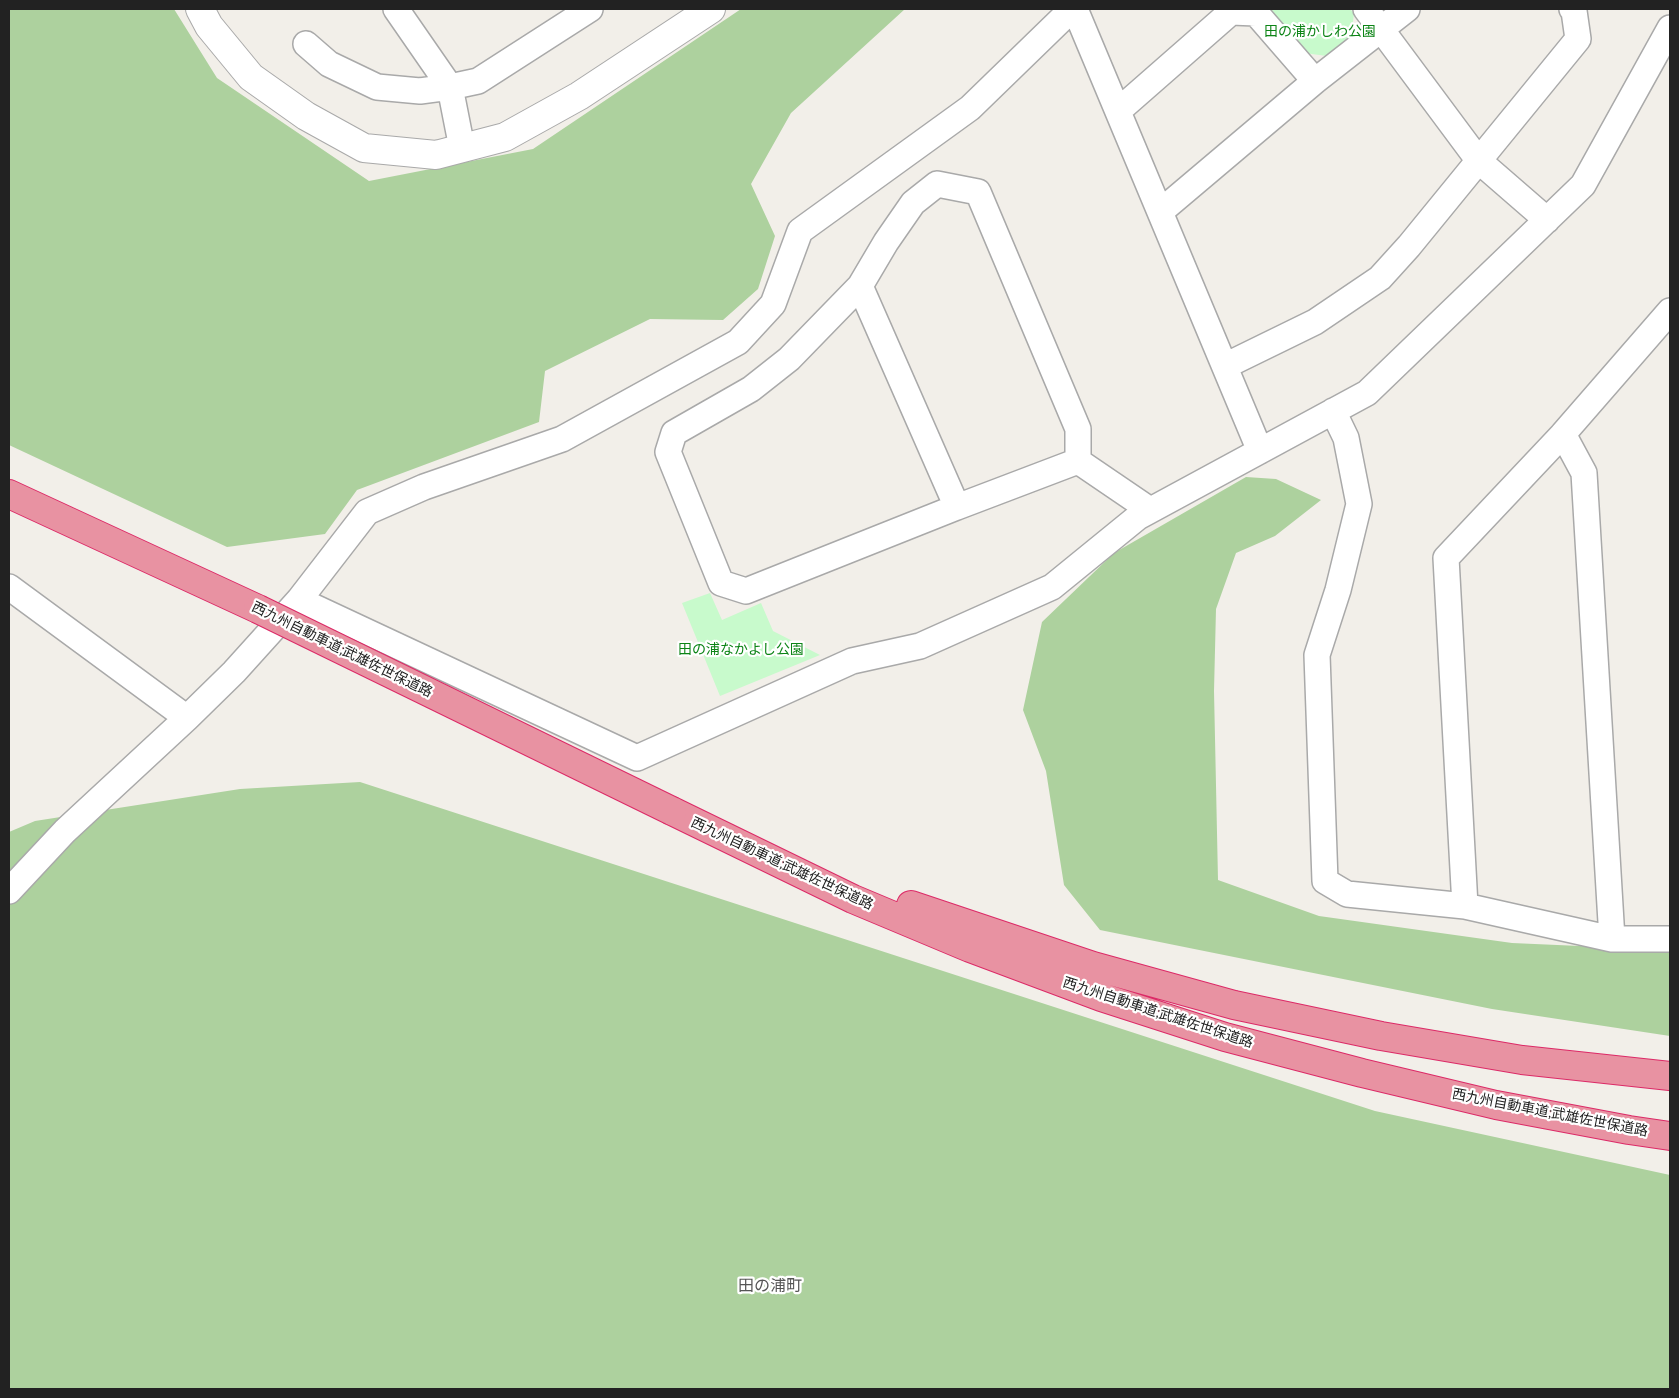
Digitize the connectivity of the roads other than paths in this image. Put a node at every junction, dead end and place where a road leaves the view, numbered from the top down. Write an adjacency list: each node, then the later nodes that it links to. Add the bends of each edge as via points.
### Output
1 (200, 9): 14 (street, via 209,26 250,77 306,116 364,148 436,155)
2 (396, 9): 12 (street)
3 (590, 9): 12 (street, via 478,81)
4 (711, 9): 14 (street, via 579,96 504,137)
5 (1074, 9): 13 (street); 29 (street, via 970,108 800,231 773,304 738,342 562,439 424,487 367,512)
6 (1407, 9): 8 (street)
7 (1572, 9): 15 (street, via 1578,39)
8 (1374, 18): 11 (street); 15 (street)
9 (1670, 28): 17 (street, via 1583,186)
10 (306, 44): 12 (street, via 329,64 377,87 420,91)
11 (1316, 81): 13 (street, via 1256,13 1231,12); 16 (street)
12 (450, 87): 14 (street)
13 (1118, 111): 16 (street)
14 (462, 148)
15 (1479, 161): 17 (street); 20 (street, via 1380,278 1315,322)
16 (1160, 212): 20 (street)
17 (1547, 220): 21 (street, via 1367,393)
18 (860, 286): 24 (street, via 913,203 937,184 978,192 1078,429); 26 (street); 26 (street, via 789,359 751,389 674,433 668,452 721,583 746,591)
19 (1670, 311): 22 (street)
20 (1225, 366): 23 (street)
21 (1333, 412): 23 (street); 33 (street, via 1346,438 1359,504 1338,590 1317,655 1325,881 1347,894)
22 (1563, 434): 33 (street, via 1446,558); 34 (street, via 1584,473)
23 (1260, 451): 27 (street)
24 (1078, 461): 26 (street); 27 (street)
25 (9, 494): 31 (highway, 西九州自動車道;武雄佐世保道路, bridge, via 258,609)
26 (957, 507)
27 (1150, 510): 29 (street, via 1052,588 920,646 852,661 636,758)
28 (9, 587): 30 (street)
29 (299, 600): 30 (street)
30 (187, 718): 32 (street, via 65,831)
31 (672, 811): 36 (highway, 西九州自動車道;武雄佐世保道路, via 843,880); 39 (highway, 西九州自動車道;武雄佐世保道路, via 853,899 970,948 1101,997 1225,1037 1362,1074 1496,1104)
32 (9, 891)
33 (1465, 906): 34 (street)
34 (1612, 939): 35 (street)
35 (1670, 939)
36 (1093, 966): 37 (highway, 西九州自動車道;武雄佐世保道路, via 1234,1006 1381,1036 1522,1060); 38 (highway, via 1204,1004 1392,1052)
37 (1670, 1076)
38 (1670, 1093)
39 (1670, 1136)

